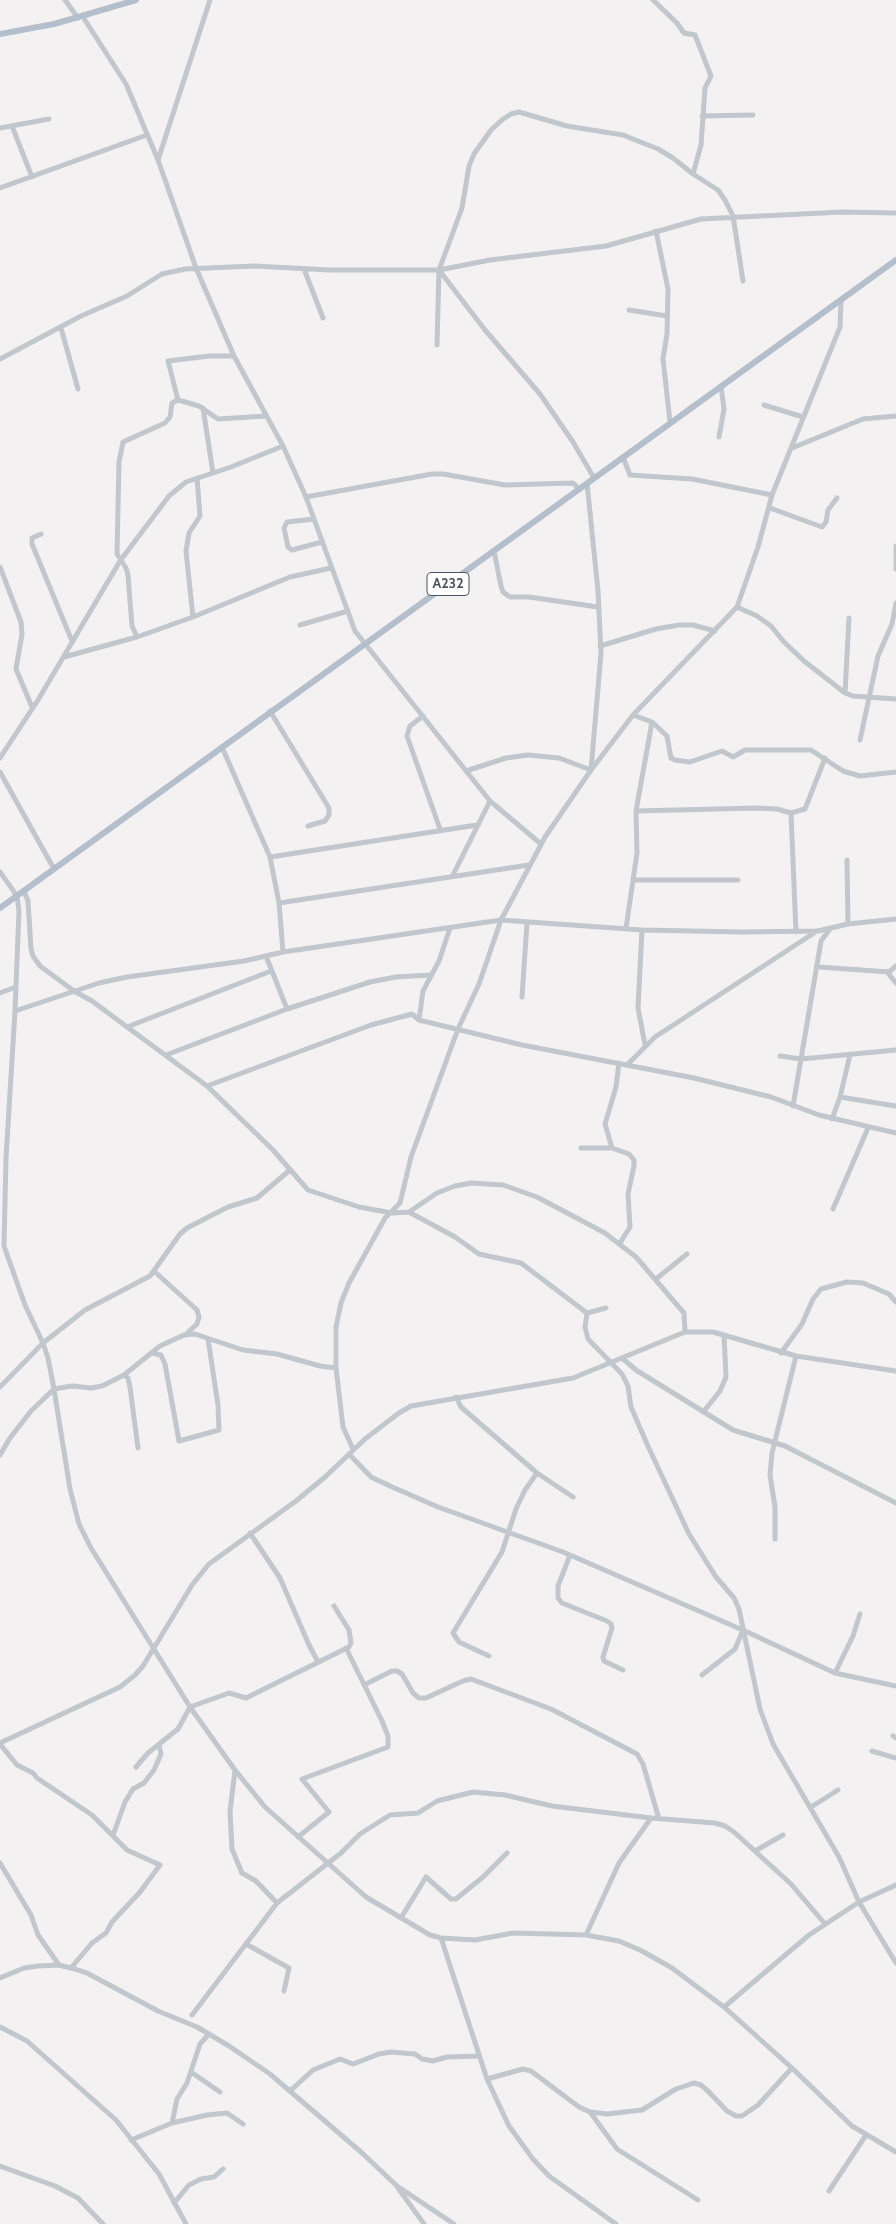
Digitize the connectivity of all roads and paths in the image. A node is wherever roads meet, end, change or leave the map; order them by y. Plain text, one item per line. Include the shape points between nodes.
1 (65, 0) edge
2 (136, 0) edge
3 (210, 0) edge
4 (653, 0) edge
5 (80, 17) junction
6 (0, 34) edge
7 (702, 116) junction
8 (753, 116) dead end
9 (49, 119) dead end
10 (12, 126) junction
11 (0, 128) edge
12 (147, 135) junction
13 (158, 160) junction
14 (693, 174) junction
15 (32, 177) junction
16 (0, 188) edge
17 (896, 213) edge
18 (733, 216) junction
19 (656, 231) junction
20 (896, 260) edge
21 (196, 268) junction
22 (304, 269) junction
23 (439, 270) junction
24 (743, 281) dead end
25 (841, 300) junction
26 (629, 310) dead end
27 (667, 316) junction
28 (323, 318) dead end
29 (61, 328) junction
30 (437, 345) dead end
31 (234, 356) junction
32 (0, 359) edge
33 (721, 386) junction
34 (78, 389) dead end
35 (178, 400) junction
36 (764, 405) dead end
37 (203, 408) junction
38 (266, 416) junction
39 (896, 416) edge
40 (803, 417) junction
41 (670, 422) junction
42 (719, 437) dead end
43 (283, 446) junction
44 (792, 448) junction
45 (623, 457) junction
46 (213, 473) junction
47 (197, 478) junction
48 (594, 478) junction
49 (587, 483) junction
50 (579, 489) junction
51 (772, 495) junction
52 (306, 497) junction
53 (837, 498) dead end
54 (770, 508) junction
55 (314, 519) junction
56 (40, 534) dead end
57 (322, 542) junction
58 (896, 546) edge
59 (494, 551) junction
60 (120, 562) junction
61 (0, 567) edge
62 (331, 568) junction
63 (896, 568) edge
64 (896, 603) edge
65 (598, 607) junction
66 (737, 607) junction
67 (348, 611) junction
68 (193, 617) junction
69 (849, 618) dead end
70 (300, 625) dead end
71 (715, 631) junction
72 (137, 637) junction
73 (72, 641) junction
74 (365, 644) junction
75 (600, 646) junction
76 (64, 657) junction
77 (845, 693) junction
78 (868, 698) junction
79 (896, 699) edge
80 (32, 707) junction
81 (270, 711) junction
82 (633, 715) junction
83 (423, 716) junction
84 (652, 722) junction
85 (860, 740) dead end
86 (222, 746) junction
87 (0, 758) edge
88 (825, 758) junction
89 (591, 770) junction
90 (466, 771) junction
91 (0, 772) edge
92 (896, 772) edge
93 (490, 801) junction
94 (636, 811) junction
95 (791, 813) junction
96 (477, 825) junction
97 (308, 826) dead end
98 (440, 830) junction
99 (541, 844) junction
100 (270, 857) junction
101 (847, 860) dead end
102 (529, 865) junction
103 (54, 869) junction
104 (0, 872) edge
105 (452, 877) junction
106 (633, 880) junction
107 (738, 880) dead end
108 (24, 891) junction
109 (17, 896) junction
110 (279, 903) junction
111 (0, 908) edge
112 (896, 919) edge
113 (501, 920) junction
114 (527, 923) junction
115 (848, 924) junction
116 (450, 928) junction
117 (626, 928) junction
118 (830, 929) junction
119 (642, 930) junction
120 (818, 931) junction
121 (796, 932) junction
122 (284, 952) junction
123 (266, 956) junction
124 (896, 966) edge
125 (819, 967) junction
126 (271, 971) junction
127 (887, 972) junction
128 (430, 975) junction
129 (896, 983) edge
130 (16, 987) junction
131 (74, 991) junction
132 (0, 993) edge
133 (522, 997) dead end
134 (287, 1009) junction
135 (15, 1011) junction
136 (419, 1020) junction
137 (127, 1027) junction
138 (458, 1029) junction
139 (645, 1046) junction
140 (896, 1050) edge
141 (166, 1055) junction
142 (850, 1055) junction
143 (780, 1056) dead end
144 (801, 1059) junction
145 (619, 1063) junction
146 (627, 1065) junction
147 (207, 1086) junction
148 (840, 1097) junction
149 (793, 1106) junction
150 (896, 1106) edge
151 (832, 1119) junction
152 (868, 1128) junction
153 (896, 1134) edge
154 (581, 1148) dead end
155 (612, 1148) junction
156 (290, 1170) junction
157 (833, 1208) dead end
158 (409, 1212) junction
159 (392, 1213) junction
160 (620, 1243) junction
161 (686, 1254) dead end
162 (155, 1272) junction
163 (656, 1280) junction
164 (896, 1302) edge
165 (606, 1308) dead end
166 (587, 1313) junction
167 (686, 1332) junction
168 (724, 1334) junction
169 (184, 1335) junction
170 (208, 1339) junction
171 (43, 1343) junction
172 (152, 1352) junction
173 (781, 1353) junction
174 (796, 1356) junction
175 (622, 1358) junction
176 (612, 1362) junction
177 (336, 1368) junction
178 (896, 1371) edge
179 (124, 1375) junction
180 (0, 1387) edge
181 (54, 1388) junction
182 (456, 1397) junction
183 (704, 1411) junction
184 (773, 1442) junction
185 (138, 1448) dead end
186 (351, 1451) junction
187 (0, 1456) edge
188 (537, 1473) junction
189 (573, 1497) dead end
190 (896, 1503) edge
191 (509, 1532) junction
192 (250, 1533) junction
193 (775, 1539) dead end
194 (570, 1555) junction
195 (334, 1606) dead end
196 (860, 1614) dead end
197 (744, 1631) junction
198 (346, 1648) junction
199 (153, 1649) junction
200 (489, 1656) dead end
201 (318, 1662) junction
202 (623, 1670) dead end
203 (835, 1673) junction
204 (702, 1675) dead end
205 (364, 1686) junction
206 (896, 1686) edge
207 (190, 1707) junction
208 (0, 1744) edge
209 (159, 1745) junction
210 (872, 1751) dead end
211 (896, 1758) edge
212 (136, 1767) dead end
213 (235, 1770) junction
214 (838, 1790) dead end
215 (811, 1807) junction
216 (651, 1818) junction
217 (659, 1819) junction
218 (783, 1835) dead end
219 (113, 1836) junction
220 (298, 1838) junction
221 (755, 1851) junction
222 (506, 1853) dead end
223 (0, 1863) edge
224 (327, 1864) junction
225 (896, 1885) edge
226 (859, 1902) junction
227 (277, 1903) junction
228 (401, 1918) junction
229 (825, 1924) junction
230 (586, 1935) junction
231 (441, 1938) junction
232 (246, 1944) junction
233 (896, 1963) edge
234 (59, 1965) junction
235 (71, 1968) junction
236 (0, 1978) edge
237 (284, 1991) dead end
238 (724, 2007) junction
239 (192, 2015) dead end
240 (0, 2027) edge
241 (209, 2034) junction
242 (479, 2056) junction
243 (792, 2068) junction
244 (191, 2072) junction
245 (487, 2079) junction
246 (290, 2091) junction
247 (220, 2092) dead end
248 (590, 2112) junction
249 (172, 2123) junction
250 (244, 2124) dead end
251 (866, 2135) junction
252 (131, 2140) junction
253 (896, 2152) edge
254 (0, 2166) edge
255 (223, 2169) dead end
256 (397, 2186) junction
257 (829, 2191) dead end
258 (698, 2200) dead end
259 (174, 2203) junction
260 (103, 2224) edge
261 (186, 2224) edge
262 (424, 2224) edge
263 (454, 2224) edge
264 (616, 2224) edge

1 - 5 street
2 - 5 main road
3 - 13 street
4 - 7 street via 684,34 694,35 702,51 712,76 705,88
5 - 6 main road
5 - 12 street via 126,84
7 - 8 street
7 - 14 street via 701,145
9 - 10 street
10 - 11 street
10 - 15 street
12 - 13 street
12 - 15 street
13 - 21 street
14 - 18 street via 718,190
14 - 23 street via 658,149 623,135 566,126 519,112 511,114 491,130 474,154 465,180 462,208
15 - 16 street
17 - 18 street
18 - 19 street via 701,219
18 - 24 street
19 - 23 street via 606,246 490,260
19 - 27 street via 668,289
20 - 25 main road, A232
21 - 22 street via 254,266
21 - 29 street via 162,274 127,296
21 - 31 street
22 - 23 street
22 - 28 street
23 - 30 street
23 - 48 street via 540,394
25 - 33 main road, A232
25 - 40 street via 840,327
26 - 27 street
27 - 41 street via 663,359
29 - 32 street
29 - 34 street
31 - 35 street via 168,361
31 - 38 street
33 - 41 main road, A232
33 - 42 street via 724,409
35 - 37 street
35 - 60 street via 172,403 170,417 165,424 123,442 119,462 117,554
36 - 40 street
37 - 38 street via 218,419
37 - 46 street
38 - 43 street
39 - 44 street via 863,419
40 - 44 street
41 - 45 main road, A232
43 - 46 street
43 - 52 street
44 - 51 street
45 - 48 main road, A232
45 - 51 street via 630,475 692,479
46 - 47 street
47 - 60 street via 186,482 169,496
47 - 68 street via 200,516 190,533 186,551
48 - 49 main road, A232
49 - 50 main road, A232
49 - 65 street
50 - 52 street via 573,483 505,485 432,474
50 - 59 main road, A232
51 - 54 street
52 - 55 street
53 - 54 street via 822,527
54 - 66 street
55 - 57 street
55 - 57 street via 287,522 284,528 288,547 292,550
56 - 73 street via 32,538 32,544
57 - 62 street
58 - 63 street
59 - 65 street via 503,592 510,596
59 - 74 main road, A232
60 - 72 street via 128,575 132,626
60 - 73 street
61 - 80 street via 21,622 16,669
62 - 67 street
62 - 68 street via 290,578
64 - 78 street
65 - 75 street
66 - 71 street
66 - 77 street via 771,626 804,662
67 - 70 street
67 - 74 street via 355,631
68 - 72 street
69 - 77 street
71 - 75 street via 693,625 679,626 656,629
71 - 82 street
72 - 76 street
73 - 76 street
74 - 81 main road, A232
74 - 83 street
75 - 89 street
76 - 80 street
77 - 78 street
78 - 79 street
78 - 85 street
80 - 87 street
81 - 86 main road, A232
81 - 97 street via 329,808 325,821
82 - 84 street
82 - 89 street
83 - 90 street
83 - 98 street via 410,726 407,736
84 - 88 street via 667,736 671,758 675,760 690,762 722,751 733,757 745,750 811,750
84 - 94 street
86 - 100 street
86 - 103 main road, A232
88 - 92 street via 843,771 860,776
88 - 95 street via 805,808
89 - 90 street via 559,758 528,755 506,758
89 - 99 street
90 - 93 street
91 - 103 street
93 - 96 street
93 - 99 street
94 - 95 street via 757,808
94 - 106 street via 637,853
95 - 121 street
96 - 98 street
96 - 105 street
98 - 100 street
99 - 102 street
100 - 110 street
101 - 115 street
102 - 105 street
102 - 113 street
103 - 108 main road, A232
104 - 109 street
105 - 110 street
106 - 107 street
106 - 117 street
108 - 109 main road, A232
108 - 131 street via 28,901 33,956 40,966
109 - 111 main road, A232
109 - 130 street
110 - 122 street
112 - 115 street
113 - 114 street
113 - 116 street
113 - 138 street via 479,984
114 - 117 street
114 - 133 street
115 - 118 street
116 - 122 street
116 - 128 street via 439,961
117 - 119 street
118 - 120 street
118 - 125 street via 822,941
119 - 121 street
119 - 139 street via 638,1008
120 - 121 street
120 - 139 street
122 - 123 street
123 - 126 street
123 - 131 street via 128,977
124 - 127 street
125 - 127 street
125 - 144 street
126 - 134 street
126 - 137 street
127 - 129 street
128 - 134 street via 370,982
128 - 136 street via 423,991
130 - 132 street
130 - 135 street
131 - 135 street
131 - 137 street
134 - 141 street
135 - 171 street via 4,1246 25,1305
136 - 138 street
136 - 147 street via 412,1014 396,1017
137 - 141 street
138 - 145 street
138 - 159 street via 411,1157 400,1203
139 - 146 street
140 - 142 street
141 - 147 street
142 - 144 street
142 - 148 street
143 - 144 street
144 - 149 street
145 - 146 street
145 - 155 street via 605,1124
146 - 149 street via 771,1097
147 - 156 street
148 - 150 street
148 - 151 street
149 - 151 street
151 - 152 street
152 - 153 street
152 - 157 street
154 - 155 street
155 - 160 street via 629,1154 634,1160 628,1201 630,1227
156 - 159 street via 308,1190 359,1207
156 - 162 street via 257,1198 228,1207 187,1228
158 - 159 street
158 - 160 street via 432,1195 451,1187 490,1183 537,1197
158 - 166 street via 479,1254 521,1263
159 - 177 street via 385,1218 341,1304 336,1327
160 - 163 street
161 - 163 street
162 - 169 street via 197,1310 200,1317 197,1324
162 - 171 street via 85,1310
163 - 167 street via 684,1313
164 - 173 street via 889,1294 863,1283 847,1282 820,1289 802,1324
165 - 166 street
166 - 176 street via 588,1339
167 - 168 street
167 - 175 street
168 - 173 street
168 - 183 street via 726,1377 720,1391
169 - 170 street via 195,1334
169 - 172 street via 171,1339
170 - 172 street via 219,1430 179,1441 165,1364 161,1355
170 - 177 street via 242,1350 277,1354
171 - 180 street
171 - 181 street
172 - 179 street
173 - 174 street
174 - 178 street
174 - 184 street
175 - 176 street
175 - 183 street
176 - 182 street via 559,1381
176 - 197 street via 628,1386 631,1407 689,1534 716,1577 734,1598
177 - 186 street via 343,1427
179 - 181 street via 102,1386
179 - 185 street via 130,1387
181 - 187 street via 31,1411
181 - 199 street via 70,1489 79,1524 90,1548
182 - 186 street via 411,1406
182 - 188 street
183 - 184 street via 732,1430
184 - 190 street
184 - 193 street via 770,1475
186 - 191 street via 371,1477 438,1507
186 - 192 street via 296,1502
188 - 189 street
188 - 191 street via 516,1508
191 - 194 street
191 - 200 street via 502,1552 453,1633 459,1642
192 - 199 street via 209,1564 192,1585
192 - 201 street via 280,1578
194 - 197 street
194 - 202 street via 558,1586 558,1598 562,1603 610,1624 612,1628 604,1661
195 - 198 street via 348,1630 351,1643
196 - 203 street
197 - 203 street
197 - 204 street via 735,1649
197 - 215 street via 760,1709 773,1744
198 - 201 street
198 - 205 street
199 - 207 street
199 - 208 street via 144,1666 120,1687
201 - 207 street via 246,1698 229,1693
203 - 206 street
205 - 217 street via 397,1671 413,1693 419,1698 426,1698 471,1679 551,1709 637,1754
205 - 220 street via 388,1736 388,1747 302,1779 329,1812
207 - 209 street via 178,1729
207 - 213 street
208 - 219 street via 17,1765 85,1810
209 - 212 street
209 - 219 street via 161,1754 154,1770 144,1782 132,1789
210 - 211 street
213 - 220 street via 265,1807
213 - 227 street via 230,1812 232,1849 242,1873 256,1881
214 - 215 street
215 - 226 street
216 - 217 street
216 - 224 street via 473,1792 437,1801 418,1813 390,1815 360,1834
216 - 230 street via 619,1863
217 - 221 street via 725,1826
218 - 221 street
219 - 235 street via 127,1850 160,1865 106,1932
220 - 224 street
221 - 229 street via 791,1884
222 - 228 street via 456,1899 451,1899 426,1877
223 - 234 street via 31,1916 38,1935
224 - 227 street
224 - 228 street via 366,1897
225 - 226 street
226 - 229 street
226 - 233 street
227 - 232 street
228 - 231 street
229 - 238 street via 793,1947
230 - 231 street via 513,1933 475,1940
230 - 238 street via 619,1941 642,1951 672,1968
231 - 242 street
232 - 237 street via 289,1968
232 - 239 street
234 - 235 street
234 - 236 street via 24,1968
235 - 241 street
238 - 243 street
240 - 252 street via 27,2041 108,2112
241 - 244 street via 200,2044
241 - 246 street
242 - 245 street
242 - 246 street via 433,2060 391,2052 353,2064 340,2059 313,2070
243 - 248 street via 758,2105 742,2116 727,2111 709,2092 694,2083 676,2089 642,2110 608,2114
243 - 251 street via 833,2109
244 - 247 street
244 - 249 street via 177,2099
245 - 248 street via 523,2069 531,2071
245 - 264 street via 508,2126 532,2159 549,2176
246 - 256 street
248 - 258 street via 617,2149
249 - 250 street via 227,2113
249 - 252 street
251 - 253 street
251 - 257 street
252 - 259 street via 159,2174
254 - 260 street via 78,2198
255 - 259 street via 214,2177 189,2185
256 - 262 street
256 - 263 street
259 - 261 street

